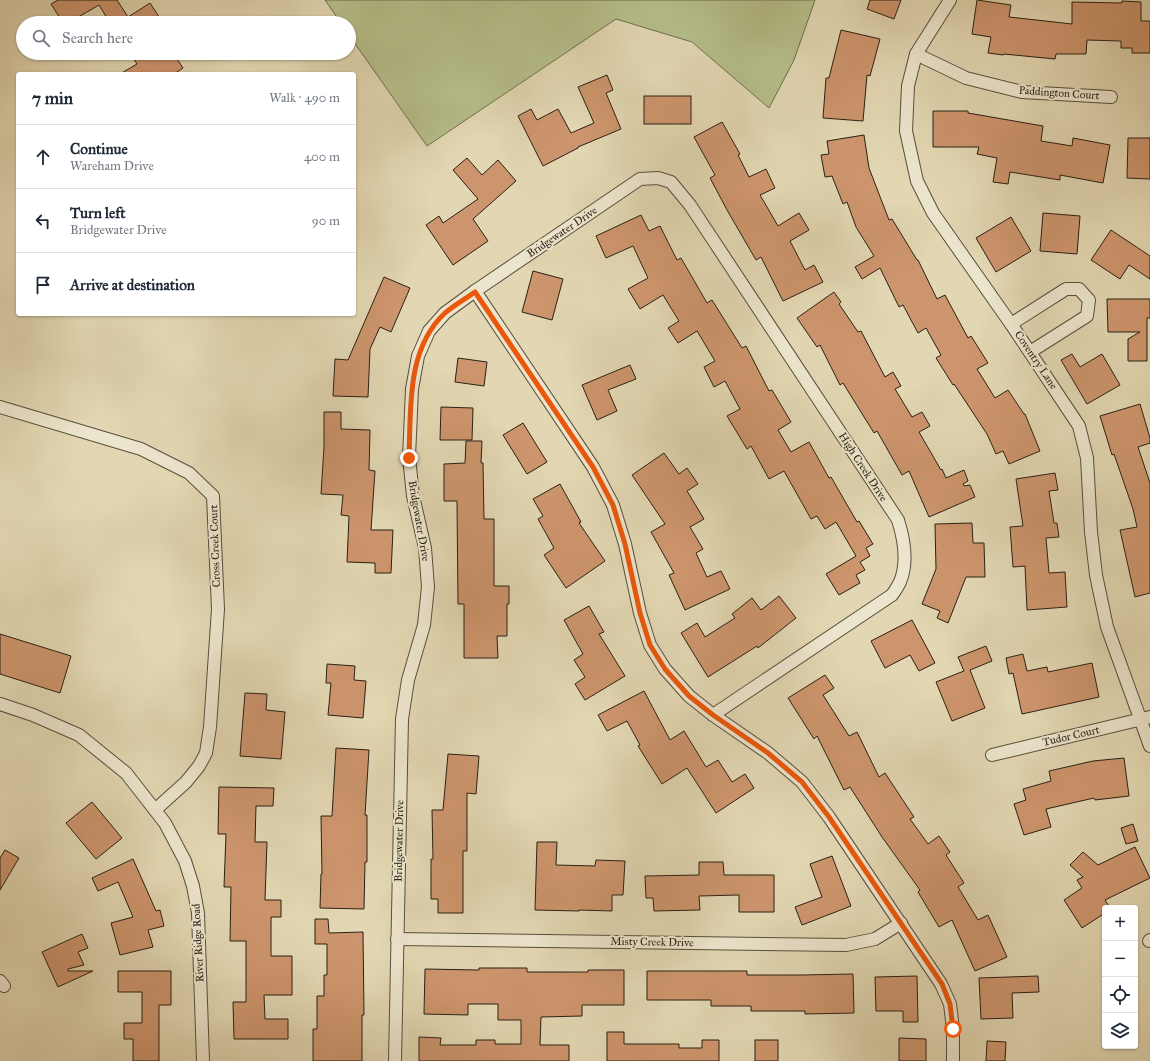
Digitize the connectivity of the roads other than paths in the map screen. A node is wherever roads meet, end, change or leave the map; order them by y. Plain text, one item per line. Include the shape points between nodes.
1 (950, 0) edge
2 (916, 54) junction
3 (1111, 97) dead end
4 (658, 178) joint
5 (475, 292) junction
6 (1011, 324) junction
7 (1030, 352) junction
8 (0, 407) edge
9 (0, 704) edge
10 (713, 715) junction
11 (1145, 718) edge
12 (1150, 746) edge
13 (992, 755) dead end
14 (155, 810) junction
15 (901, 923) junction
16 (397, 939) junction
17 (203, 1061) edge
18 (395, 1061) edge
19 (953, 1061) edge

1 - 2 street, Coventry Lane
2 - 3 street, Paddington Court via 966,78 1022,92
2 - 6 street, Coventry Lane via 908,86 906,131 917,181 932,213
4 - 5 street, Bridgewater Drive via 640,179
4 - 10 street, High Creek Drive via 671,182 690,205 898,520 903,537 904,569 900,583 892,595
5 - 10 street via 593,467 613,505 650,645 665,669 689,696
5 - 16 street, Bridgewater Drive via 445,313 429,331 418,356 412,388 409,458 413,496 425,548 428,587 424,624 408,680 402,719
6 - 7 street, Coventry Lane
6 - 7 street via 1066,289 1079,289 1089,300 1087,316
7 - 11 street, Coventry Lane via 1079,426 1086,458 1096,574 1106,627
8 - 14 street, Cross Creek Court via 141,449 189,473 213,496 218,608 206,753 186,782
9 - 14 street, River Ridge Road via 79,735 126,773
10 - 15 street via 768,753 802,782
11 - 12 street, Coventry Lane
11 - 13 street, Tudor Court
14 - 17 street, River Ridge Road via 166,823 185,861 193,886 198,913
15 - 16 street, Misty Creek Drive via 875,939 846,945
15 - 19 street via 942,984 950,1004
16 - 18 street, Bridgewater Drive

